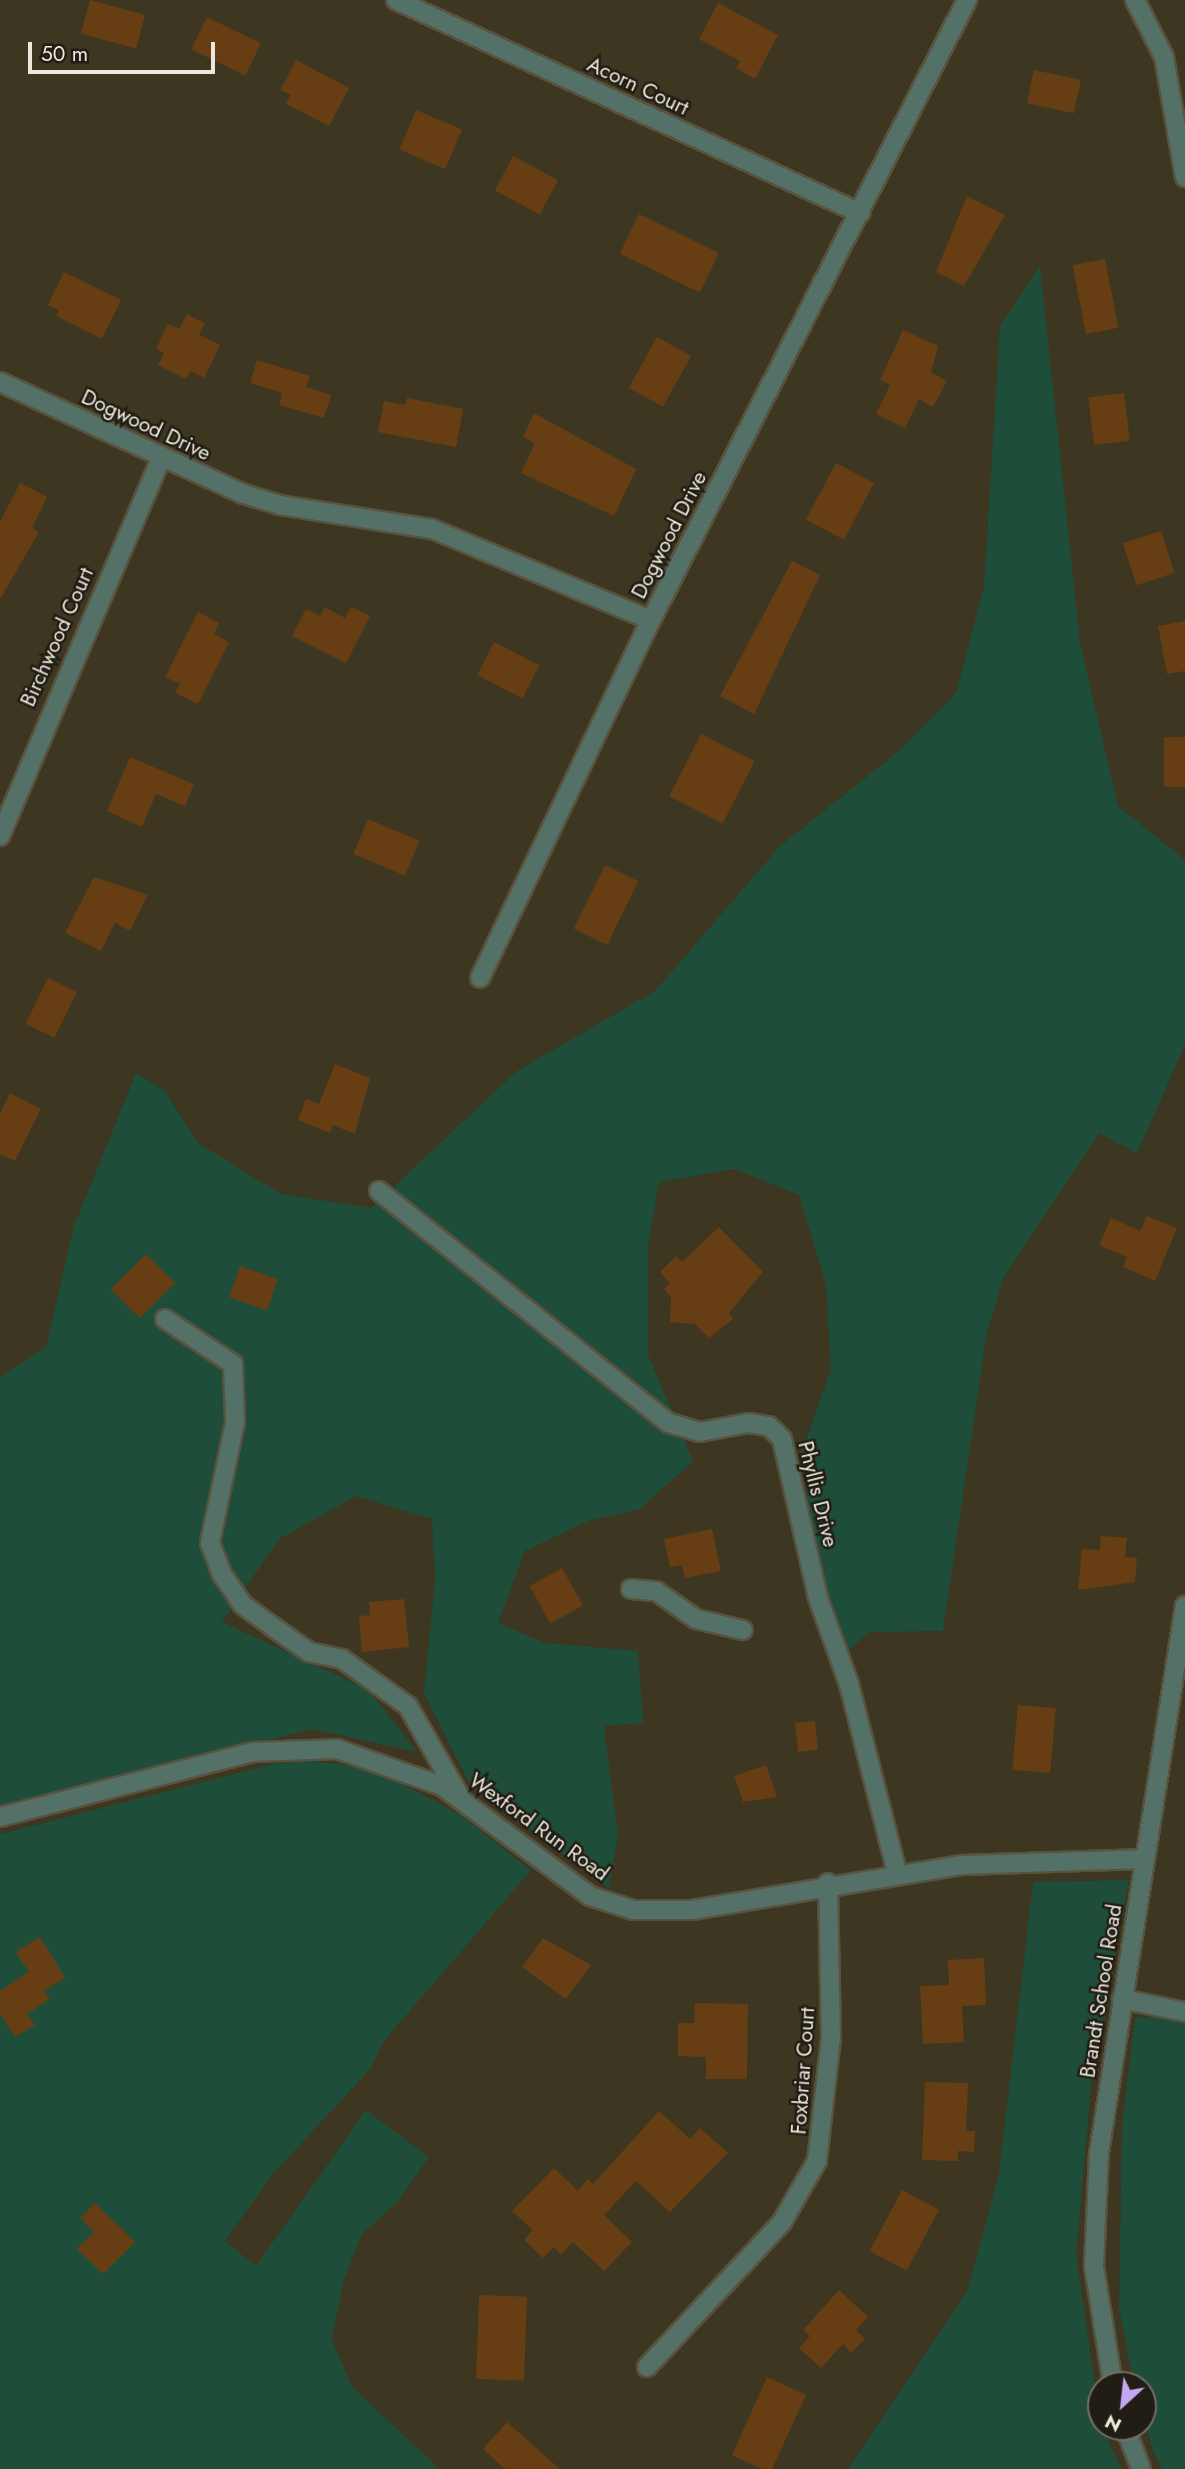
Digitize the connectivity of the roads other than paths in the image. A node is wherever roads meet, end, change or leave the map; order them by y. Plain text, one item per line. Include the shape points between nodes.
1 (396, 0) edge
2 (967, 0) edge
3 (1135, 0) edge
4 (1185, 177) edge
5 (860, 213) junction
6 (0, 382) edge
7 (160, 458) junction
8 (651, 620) junction
9 (0, 836) edge
10 (480, 978) dead end
11 (379, 1191) dead end
12 (165, 1319) dead end
13 (631, 1589) dead end
14 (1185, 1606) edge
15 (743, 1630) dead end
16 (460, 1797) junction
17 (0, 1817) edge
18 (1145, 1859) junction
19 (897, 1872) junction
20 (828, 1883) junction
21 (1122, 1999) junction
22 (1185, 2012) edge
23 (648, 2367) dead end
24 (1110, 2371) edge
25 (1130, 2441) edge
26 (1141, 2469) edge

1 - 5 street, Acorn Court
2 - 5 street, Dogwood Drive
3 - 4 street via 1164,57
5 - 8 street, Dogwood Drive
6 - 7 street, Dogwood Drive
7 - 8 street, Dogwood Drive via 280,505 457,537
7 - 9 street, Birchwood Court
8 - 10 street
11 - 19 street, Phyllis Drive via 669,1423 700,1432 749,1423 769,1426 782,1439 818,1598 849,1684
12 - 16 street via 233,1364 235,1422 210,1543 222,1574 243,1605 273,1627 309,1652 342,1659 408,1706
13 - 15 street via 656,1591 696,1619
14 - 18 street, Brandt School Road
16 - 17 street, Wexford Run Road via 374,1757 292,1748 253,1752
16 - 20 street, Wexford Run Road via 558,1873 612,1906 692,1910
18 - 19 street, Wexford Run Road via 1056,1858
18 - 21 street, Brandt School Road
19 - 20 street, Wexford Run Road
20 - 23 street, Foxbriar Court via 831,2038 817,2161 782,2222
21 - 22 street
21 - 24 street, Brandt School Road via 1095,2219 1098,2301
25 - 26 street

